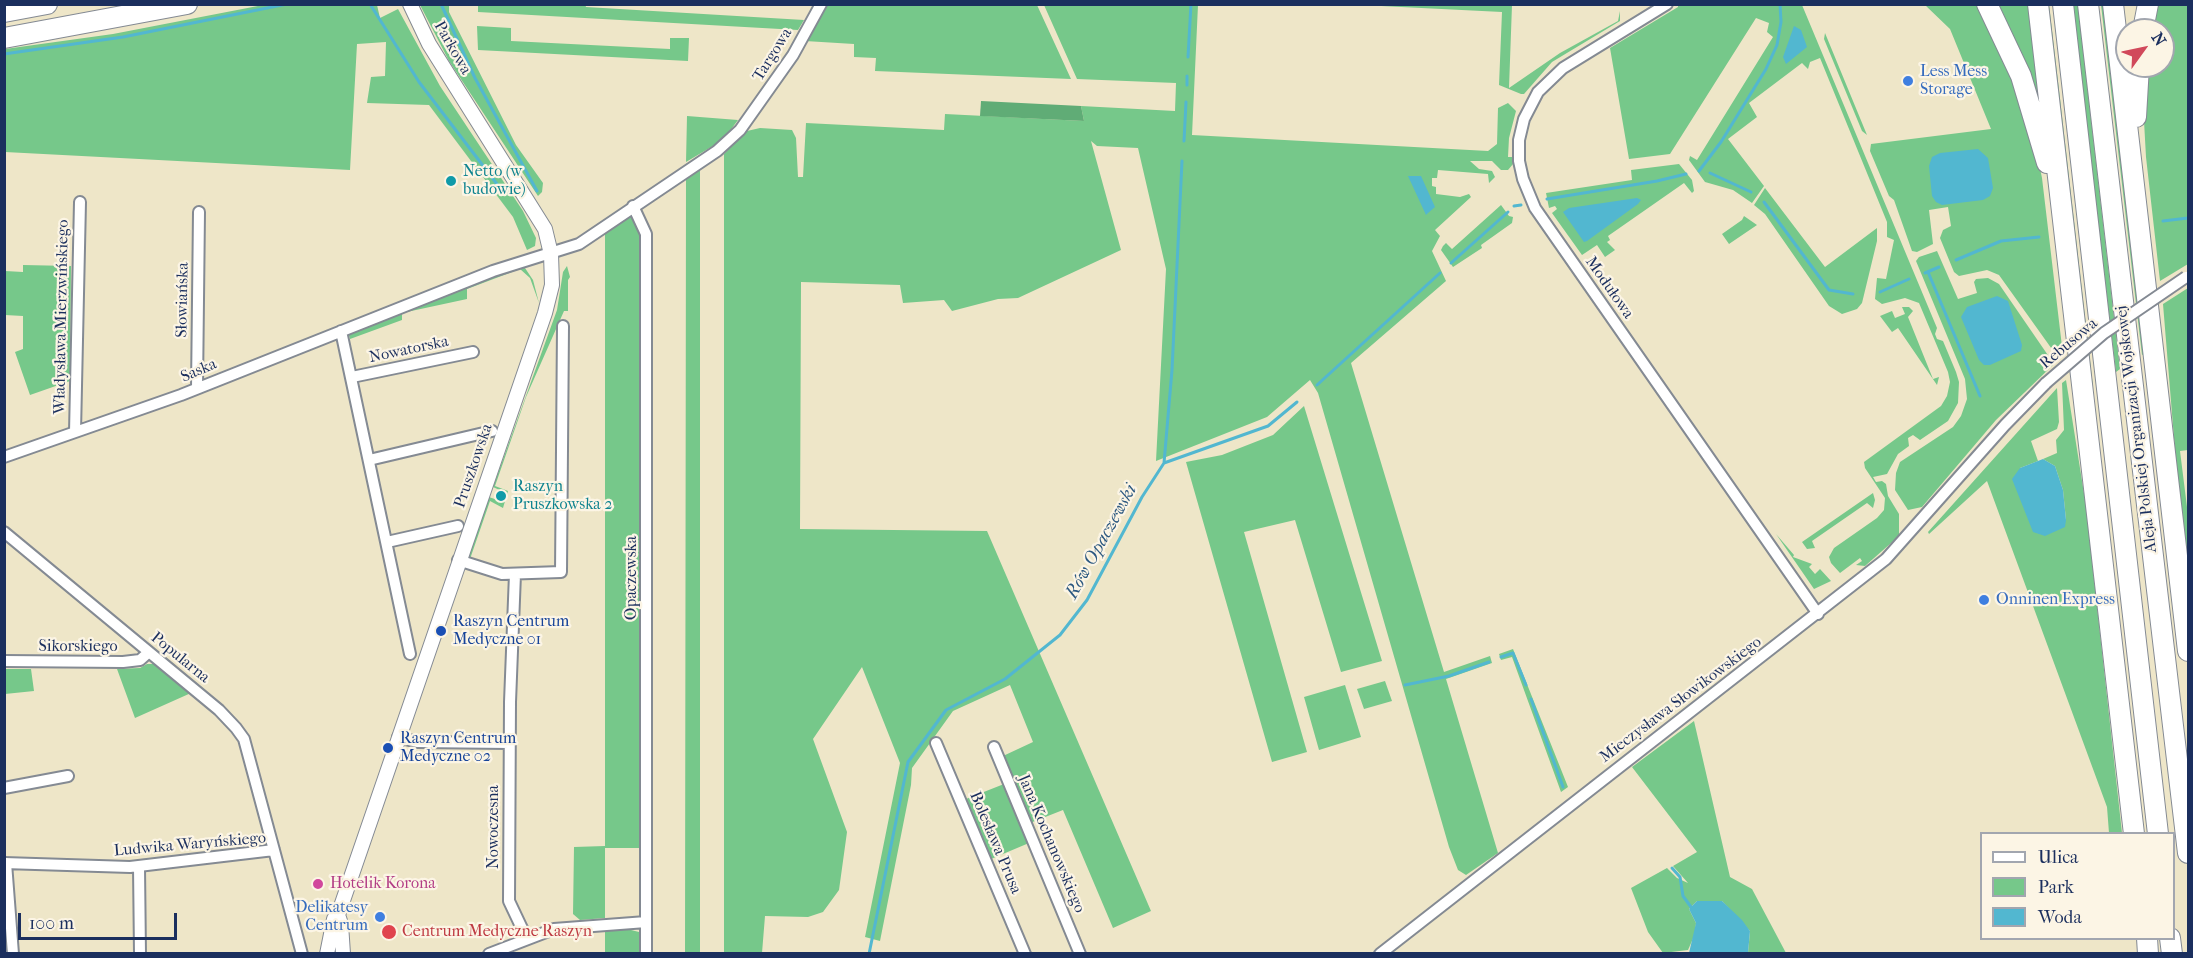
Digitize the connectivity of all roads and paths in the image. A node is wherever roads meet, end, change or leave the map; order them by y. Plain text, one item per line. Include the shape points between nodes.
1 (47, 4) edge
2 (187, 4) edge
3 (821, 4) edge
4 (1667, 4) edge
5 (1987, 4) edge
6 (2038, 4) edge
7 (2063, 4) edge
8 (2088, 4) edge
9 (2113, 4) edge
10 (413, 10) edge
11 (4, 12) edge
12 (4, 38) edge
13 (2138, 78) edge
14 (2134, 177) junction
15 (80, 202) dead end
16 (633, 206) junction
17 (198, 212) dead end
18 (2062, 214) junction
19 (551, 254) junction
20 (2187, 276) edge
21 (563, 326) dead end
22 (341, 331) junction
23 (473, 352) dead end
24 (352, 377) junction
25 (197, 388) junction
26 (492, 431) dead end
27 (75, 432) junction
28 (1982, 451) joint
29 (4, 458) edge
30 (369, 460) junction
31 (458, 526) dead end
32 (4, 531) edge
33 (387, 542) junction
34 (458, 560) junction
35 (514, 574) junction
36 (1818, 614) junction
37 (2188, 651) edge
38 (149, 652) junction
39 (410, 654) dead end
40 (4, 661) edge
41 (398, 737) junction
42 (510, 743) junction
43 (936, 743) dead end
44 (994, 747) dead end
45 (68, 776) dead end
46 (4, 788) edge
47 (2134, 832) edge
48 (2158, 832) edge
49 (274, 850) junction
50 (2188, 853) edge
51 (5, 863) edge
52 (139, 867) junction
53 (338, 915) junction
54 (646, 922) junction
55 (526, 939) junction
56 (13, 954) edge
57 (140, 954) edge
58 (302, 954) edge
59 (327, 954) edge
60 (343, 954) edge
61 (489, 954) edge
62 (646, 954) edge
63 (1025, 954) edge
64 (1080, 954) edge
65 (1380, 954) edge

1 - 11 highway
2 - 12 highway
3 - 16 street, Targowa via 793,55 748,119 717,151
4 - 36 street, Modułowa via 1563,68 1538,92 1524,119 1519,140 1523,179 1535,208
5 - 18 highway via 2021,76
6 - 18 highway
7 - 48 highway, Aleja Polskiej Organizacji Wojskowej
8 - 50 highway, Aleja Polskiej Organizacji Wojskowej
9 - 14 highway
10 - 19 street, Parkowa via 468,106 534,208 545,229
13 - 14 highway
14 - 37 highway
15 - 27 street, Władysława Mierzwińskiego
16 - 19 street via 579,244
16 - 54 street, Opaczewska via 646,234
17 - 25 street, Słowiańska
18 - 47 highway
19 - 22 street, Saska via 493,271
19 - 34 street, Pruszkowska via 549,302
20 - 28 street, Rebusowa, bridge via 2104,333 2046,383
21 - 35 street via 563,569 556,574
22 - 24 street, Nowatorska
22 - 25 street, Saska
23 - 24 street, Nowatorska
24 - 30 street, Nowatorska
25 - 27 street, Saska
26 - 30 street
27 - 29 street, Saska
28 - 36 street, Mieczysława Słowikowskiego via 1900,546
30 - 33 street, Nowatorska
31 - 33 street
32 - 38 street, Popularna
33 - 39 street, Nowatorska
34 - 35 street
34 - 41 street, Pruszkowska
35 - 42 street, Nowoczesna
36 - 65 street, Mieczysława Słowikowskiego
38 - 40 street, Sikorskiego via 140,660 123,662
38 - 49 street, Popularna via 219,710 244,739
41 - 42 street via 417,742
41 - 53 street, Pruszkowska
42 - 55 street, Nowoczesna via 509,901
43 - 63 street, Bolesława Prusa
44 - 64 street, Jana Kochanowskiego
45 - 46 street
49 - 52 street, Ludwika Waryńskiego
49 - 58 street, Ludwika Waryńskiego
51 - 52 street, Ludwika Waryńskiego
51 - 56 street
52 - 57 street
53 - 59 street, Pruszkowska
53 - 60 street, Pruszkowska
54 - 55 street via 554,929
54 - 62 street, Opaczewska
55 - 61 street

